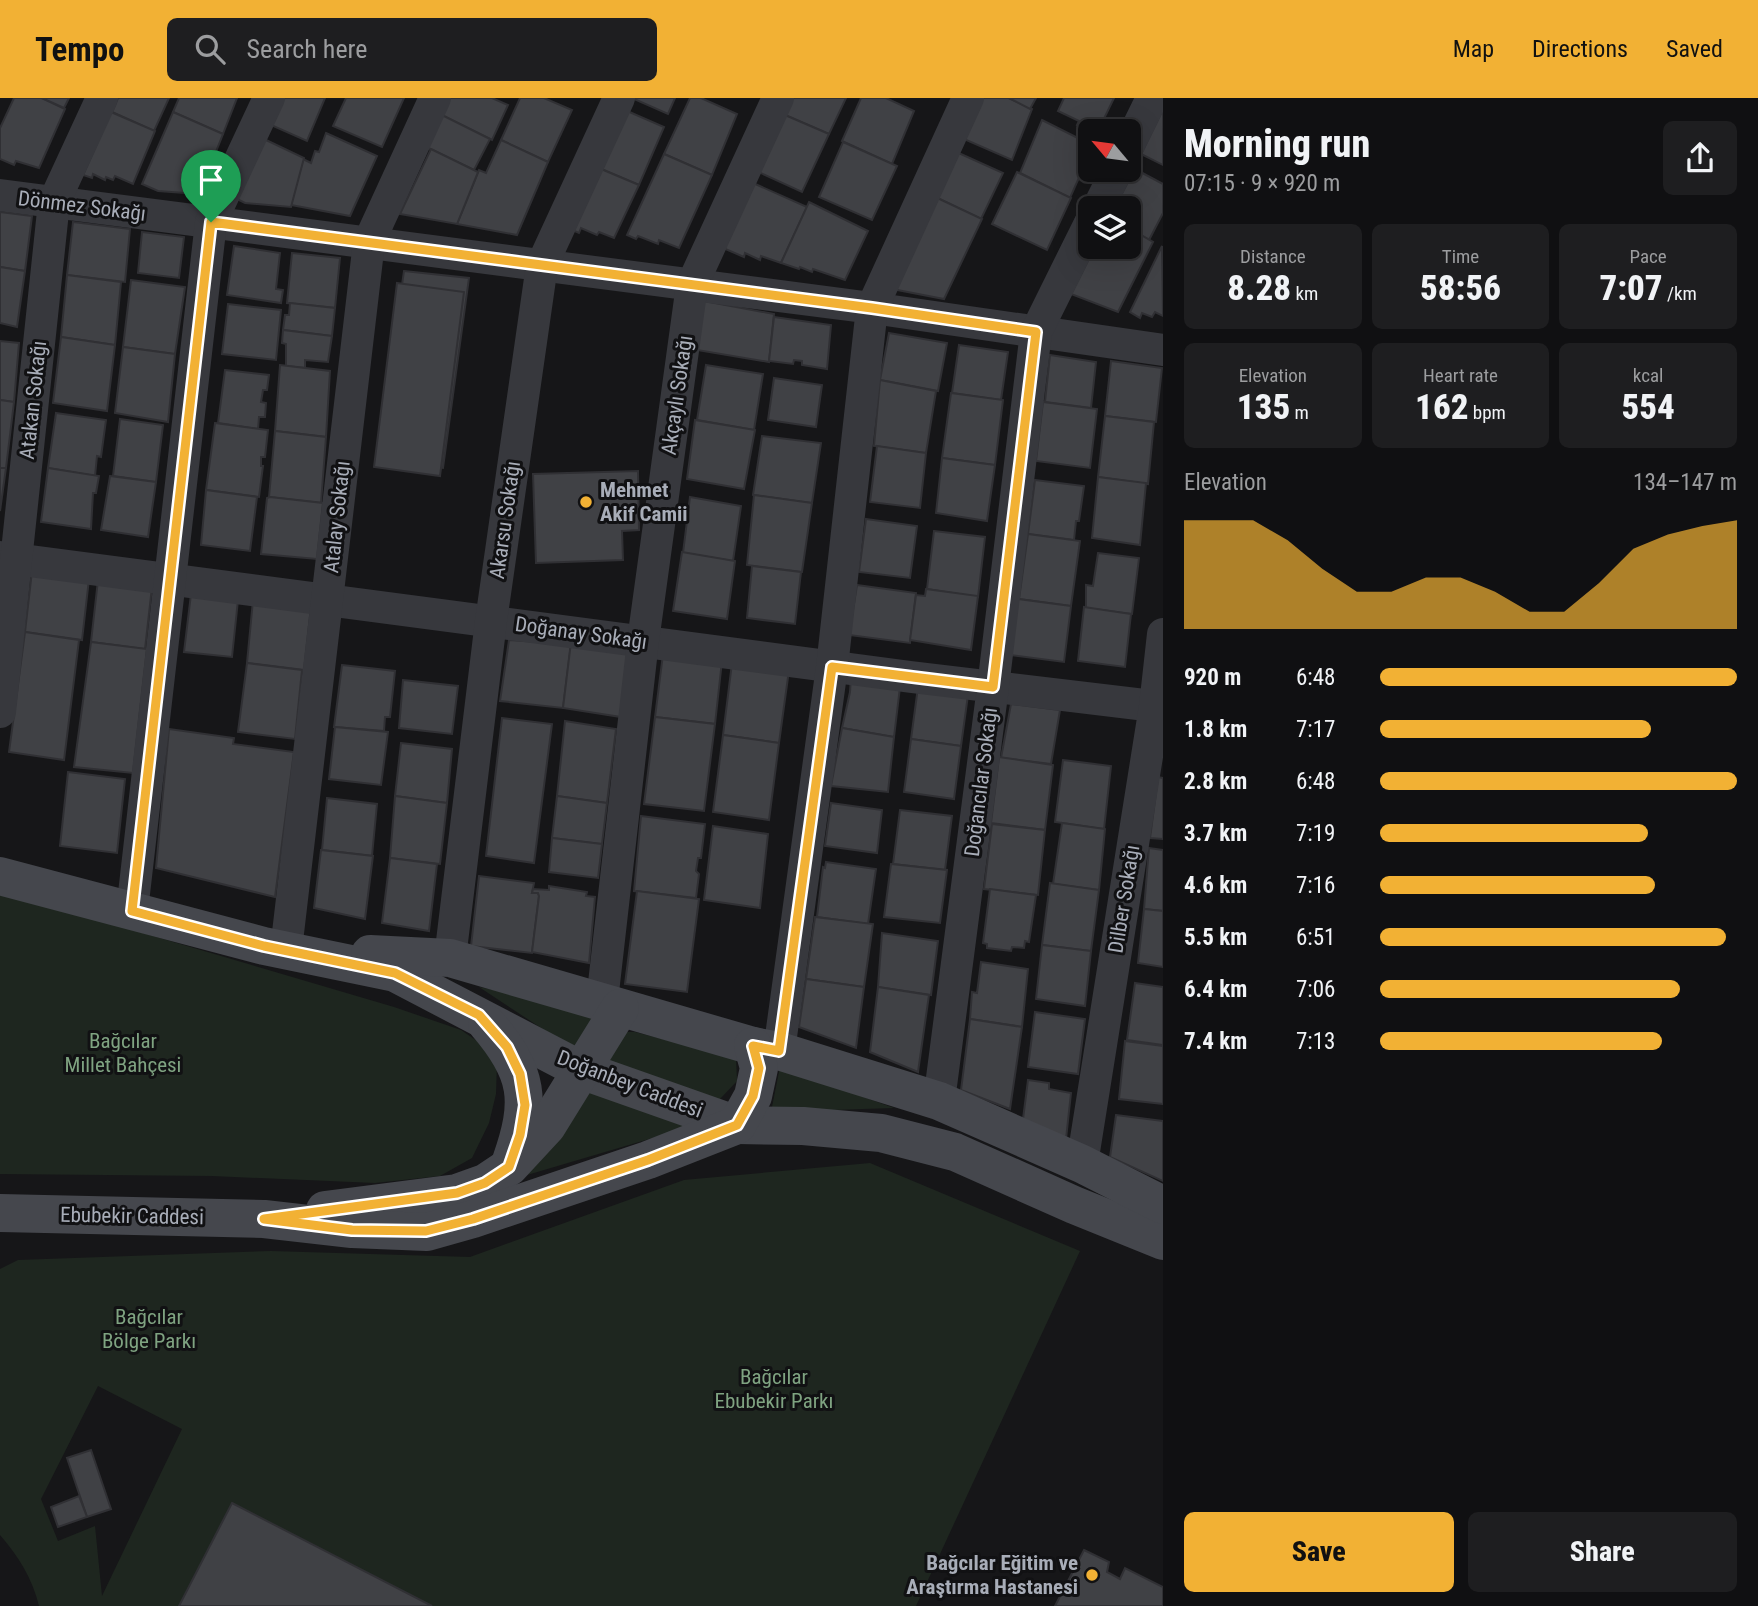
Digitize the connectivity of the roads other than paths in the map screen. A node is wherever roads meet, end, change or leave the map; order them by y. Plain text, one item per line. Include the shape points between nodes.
1 (102, 98) edge
2 (269, 98) edge
3 (435, 98) edge
4 (619, 98) edge
5 (778, 98) edge
6 (968, 98) edge
7 (1152, 98) edge
8 (1141, 120) edge
9 (0, 195) edge
10 (54, 202) junction
11 (211, 222) junction
12 (369, 242) junction
13 (1078, 247) edge
14 (542, 265) junction
15 (692, 285) junction
16 (872, 308) junction
17 (1036, 332) junction
18 (1163, 350) edge
19 (8, 558) edge
20 (171, 578) junction
21 (328, 599) junction
22 (491, 621) junction
23 (1163, 634) edge
24 (643, 641) junction
25 (832, 667) junction
26 (993, 687) junction
27 (1159, 706) edge
28 (0, 712) edge
29 (0, 876) edge
30 (132, 911) junction
31 (275, 948) junction
32 (450, 958) junction
33 (611, 1005) junction
34 (479, 1015) junction
35 (766, 1049) junction
36 (581, 1070) junction
37 (939, 1101) junction
38 (737, 1125) junction
39 (1082, 1164) junction
40 (509, 1167) junction
41 (1163, 1205) edge
42 (0, 1213) edge
43 (264, 1219) junction
44 (1163, 1241) edge

1 - 10 street, Atakan Sokağı
2 - 11 street
3 - 12 street, Atalay Sokağı
4 - 14 street, Akarsu Sokağı
5 - 15 street, Akçaylı Sokağı
6 - 16 street
7 - 8 street
9 - 10 street, Dönmez Sokağı
10 - 11 street, Dönmez Sokağı
10 - 19 street, Atakan Sokağı
11 - 12 street, Dönmez Sokağı
11 - 20 street
12 - 14 street, Dönmez Sokağı
12 - 21 street, Atalay Sokağı
13 - 17 street, Doğancılar Sokağı
14 - 15 street, Dönmez Sokağı
14 - 22 street, Akarsu Sokağı
15 - 16 street, Dönmez Sokağı
15 - 24 street, Akçaylı Sokağı
16 - 17 street, Dönmez Sokağı
16 - 25 street
17 - 18 street, Dönmez Sokağı
17 - 26 street, Doğancılar Sokağı
19 - 20 street, Doğanay Sokağı
19 - 28 street, Atakan Sokağı
20 - 21 street, Doğanay Sokağı
20 - 30 street
21 - 22 street, Doğanay Sokağı
21 - 31 street, Atalay Sokağı
22 - 24 street, Doğanay Sokağı
22 - 32 street, Akarsu Sokağı
23 - 27 street, Dilber Sokağı
24 - 25 street, Doğanay Sokağı
24 - 33 street, Akçaylı Sokağı
25 - 26 street, Doğanay Sokağı
25 - 35 street
26 - 27 street, Doğanay Sokağı
26 - 37 street, Doğancılar Sokağı
27 - 39 street, Dilber Sokağı
29 - 30 main road, Doğanbey Caddesi
30 - 31 main road, Doğanbey Caddesi
31 - 32 main road, Doğanbey Caddesi
31 - 34 main road, Doğanbey Caddesi via 395,973
32 - 33 main road, Doğanbey Caddesi
33 - 35 main road, Doğanbey Caddesi
33 - 36 main road
34 - 36 main road, Doğanbey Caddesi
34 - 40 main road via 507,1047 520,1074 525,1105
35 - 37 main road, Doğanbey Caddesi
35 - 38 main road via 753,1096
36 - 38 main road, Doğanbey Caddesi
36 - 40 main road via 547,1126
37 - 39 main road, Doğanbey Caddesi
38 - 43 main road via 648,1160 426,1231 352,1230
38 - 44 main road, Doğanbey Caddesi via 881,1133 955,1152
39 - 41 main road, Doğanbey Caddesi
40 - 43 main road via 485,1183 457,1193
42 - 43 main road, Ebubekir Caddesi

